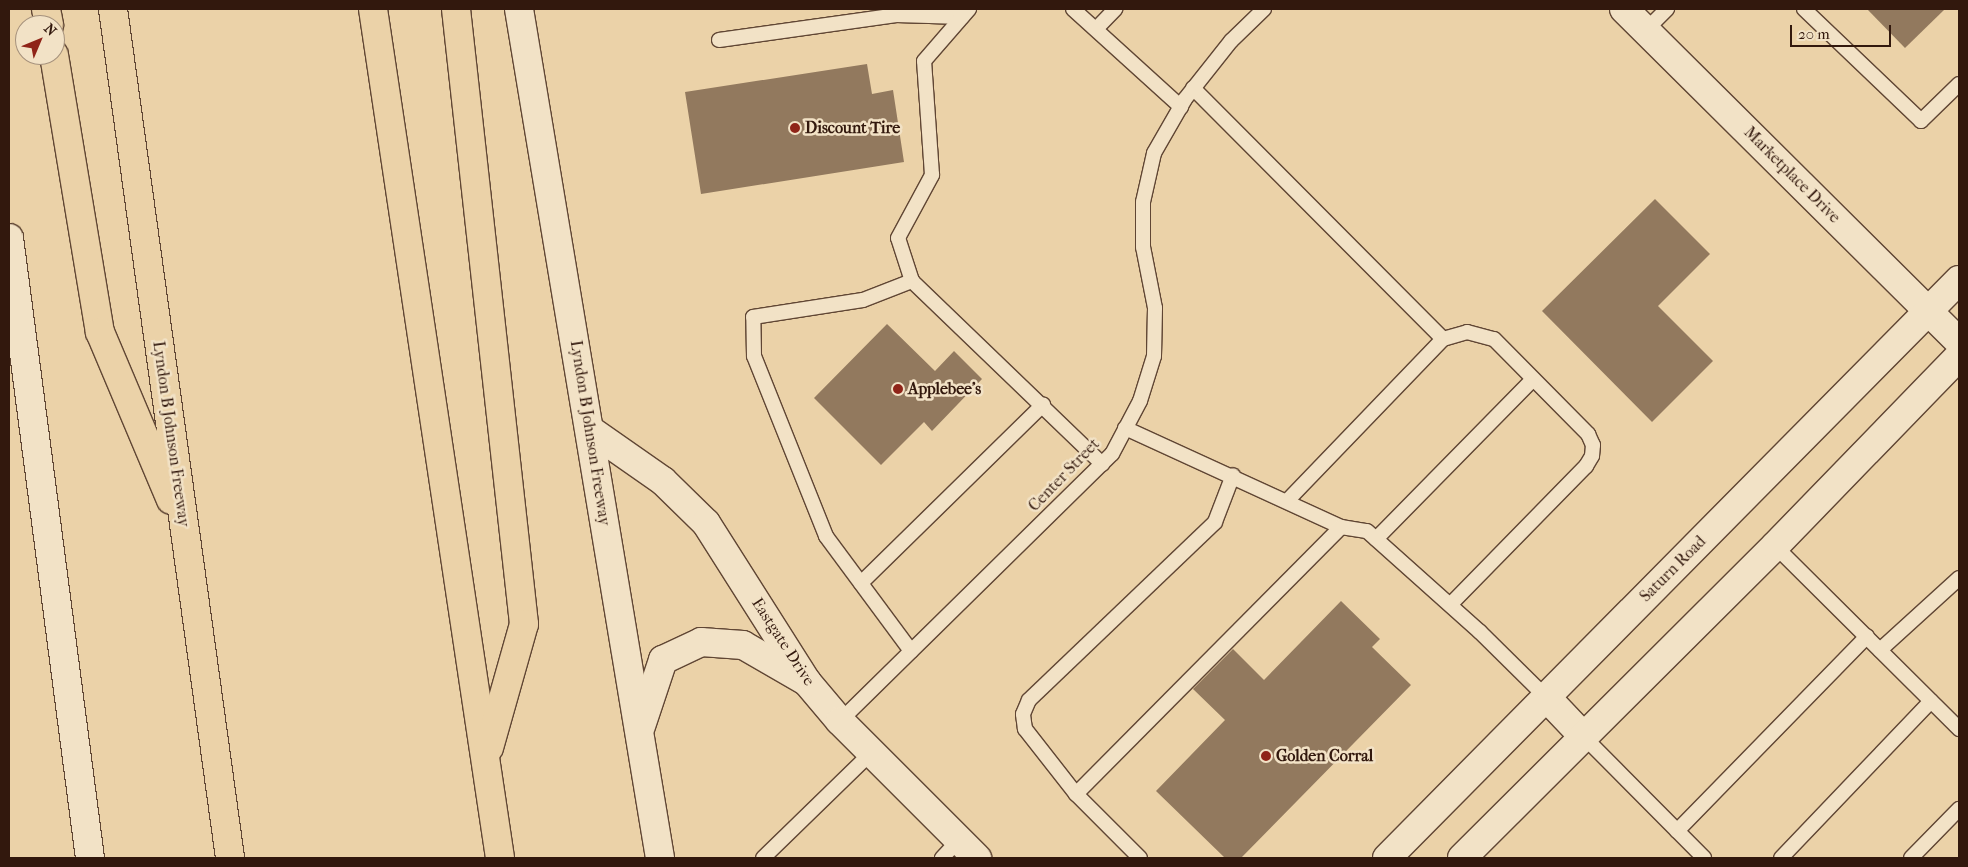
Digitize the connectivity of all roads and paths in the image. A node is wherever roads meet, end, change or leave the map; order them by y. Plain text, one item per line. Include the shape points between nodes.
1 (113, 9) edge
2 (373, 9) edge
3 (456, 9) edge
4 (519, 9) edge
5 (1073, 9) edge
6 (1115, 9) edge
7 (1264, 9) edge
8 (1624, 9) edge
9 (1667, 9) edge
10 (1804, 9) edge
11 (966, 13) edge
12 (1096, 29) junction
13 (1646, 30) junction
14 (719, 40) dead end
15 (56, 65) edge
16 (1959, 84) edge
17 (1193, 88) junction
18 (1181, 107) junction
19 (9, 238) edge
20 (1959, 280) edge
21 (912, 281) junction
22 (1928, 311) junction
23 (1443, 339) junction
24 (1959, 342) edge
25 (1959, 356) edge
26 (1533, 379) junction
27 (1042, 405) junction
28 (1125, 428) junction
29 (590, 430) junction
30 (1102, 464) junction
31 (1234, 475) junction
32 (1288, 500) junction
33 (1341, 527) junction
34 (185, 533) junction
35 (1376, 539) junction
36 (1776, 546) junction
37 (1959, 578) edge
38 (861, 583) junction
39 (1450, 605) junction
40 (1867, 636) junction
41 (1880, 650) junction
42 (912, 651) junction
43 (807, 682) junction
44 (1546, 698) junction
45 (1931, 701) junction
46 (840, 721) junction
47 (1959, 729) edge
48 (640, 730) junction
49 (1583, 736) junction
50 (872, 752) junction
51 (486, 757) junction
52 (1076, 794) junction
53 (1959, 809) edge
54 (1677, 831) junction
55 (959, 852) edge
56 (90, 858) edge
57 (230, 858) edge
58 (500, 858) edge
59 (660, 858) edge
60 (763, 858) edge
61 (1140, 858) edge
62 (1387, 858) edge
63 (1462, 858) edge
64 (1704, 858) edge
65 (1781, 858) edge
66 (1911, 858) edge

1 - 34 highway, Lyndon B Johnson Freeway
2 - 51 highway
3 - 51 highway via 524,624
4 - 29 street, Lyndon B Johnson Freeway
5 - 12 lane
6 - 12 lane
7 - 17 lane, Center Street
8 - 13 street, Marketplace Drive
9 - 13 lane
10 - 16 lane via 1921,121
11 - 14 lane via 896,15
11 - 21 lane via 924,61 932,175 898,238
12 - 18 lane
13 - 22 street, Marketplace Drive
15 - 34 highway via 100,332
17 - 18 lane, Center Street
17 - 23 lane
18 - 28 lane, Center Street via 1154,153 1143,202 1143,247 1155,308 1154,356 1140,401
19 - 56 street
20 - 22 street, Saturn Road
21 - 27 lane
21 - 38 lane via 863,300 753,317 754,356 823,527
22 - 24 street, Marketplace Drive
22 - 44 street, Saturn Road
23 - 26 lane via 1467,332 1483,334 1494,339
23 - 32 lane
25 - 36 street
26 - 35 lane
26 - 39 lane via 1588,434 1593,445 1592,456 1586,466
27 - 30 lane
27 - 38 lane
28 - 30 lane, Center Street via 1112,454
28 - 31 lane
29 - 43 street, Eastgate Drive via 663,481 706,523
29 - 48 street, Lyndon B Johnson Freeway
30 - 42 lane, Center Street
31 - 32 lane
31 - 52 lane via 1215,522 1029,700 1023,714 1025,729
32 - 33 lane
33 - 35 lane via 1367,531
33 - 52 lane
34 - 57 highway, Lyndon B Johnson Freeway
35 - 39 lane
36 - 40 lane
36 - 49 street
37 - 41 lane
38 - 42 lane
39 - 44 lane
40 - 41 lane
40 - 54 lane
41 - 45 lane
42 - 46 lane, Center Street
43 - 46 street, Eastgate Drive
43 - 48 street via 743,645 701,642 663,660
44 - 49 street
44 - 62 street, Saturn Road
45 - 47 lane
45 - 65 lane
46 - 50 street, Eastgate Drive
48 - 59 street, Lyndon B Johnson Freeway
49 - 54 lane
49 - 63 street
50 - 55 street, Eastgate Drive
50 - 60 lane
51 - 58 highway
52 - 61 lane
53 - 66 lane
54 - 64 lane

